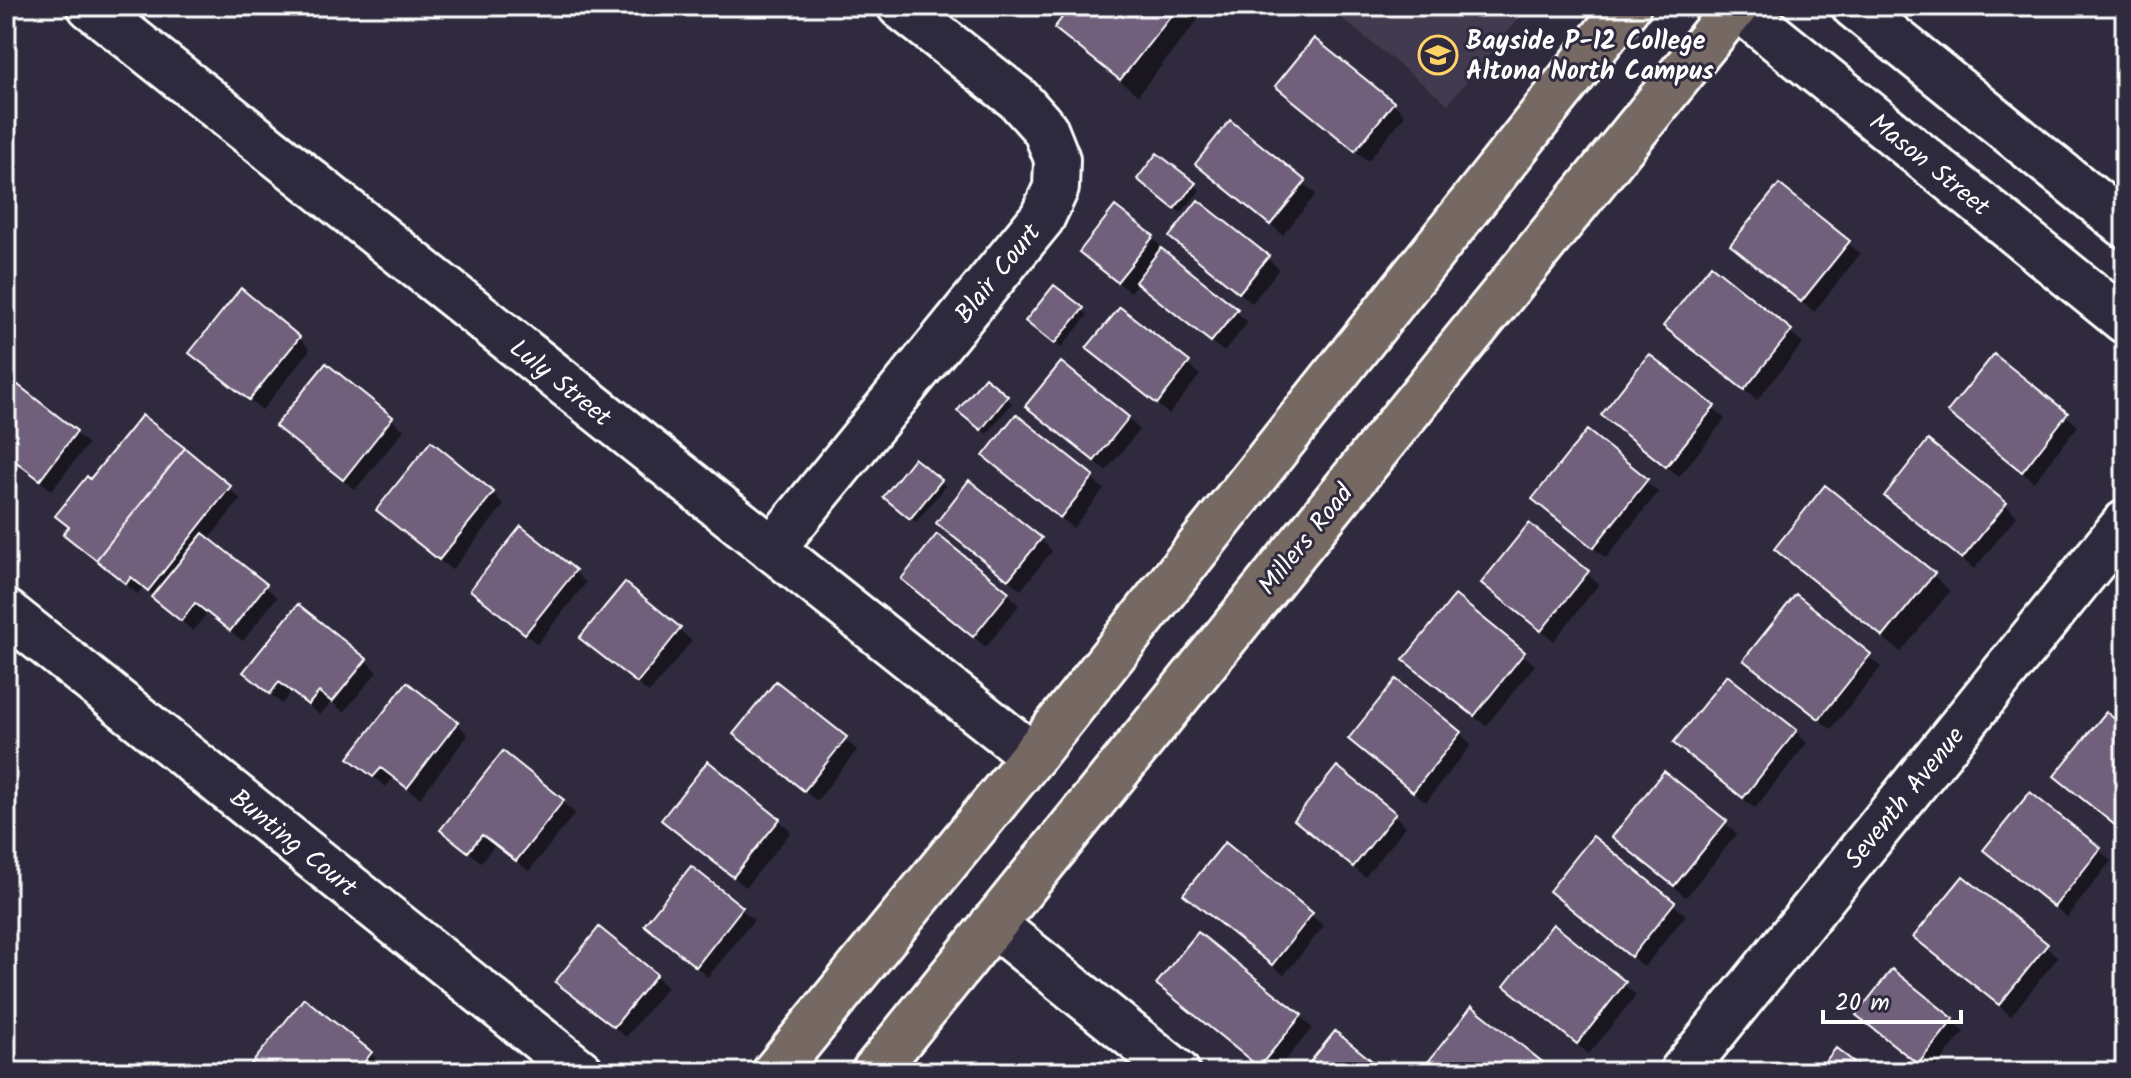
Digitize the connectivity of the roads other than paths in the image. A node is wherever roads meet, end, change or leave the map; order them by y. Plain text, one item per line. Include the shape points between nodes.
1 (90, 6) edge
2 (900, 6) edge
3 (1628, 6) edge
4 (1736, 6) edge
5 (1854, 6) edge
6 (2125, 225) edge
7 (2125, 321) edge
8 (2125, 523) edge
9 (772, 549) junction
10 (6, 612) edge
11 (1033, 756) junction
12 (993, 924) junction
13 (581, 1072) edge
14 (775, 1072) edge
15 (874, 1072) edge
16 (1177, 1072) edge
17 (1682, 1072) edge

1 - 9 street, Luly Street
2 - 9 street, Blair Court via 1018,99 1045,129 1057,159 1056,188 1042,218
3 - 11 main road
4 - 7 street, Mason Street
4 - 12 main road, Millers Road
5 - 6 street
8 - 17 street, Seventh Avenue
9 - 11 street, Luly Street
10 - 13 street, Bunting Court
11 - 14 main road
12 - 15 main road, Millers Road
12 - 16 street

